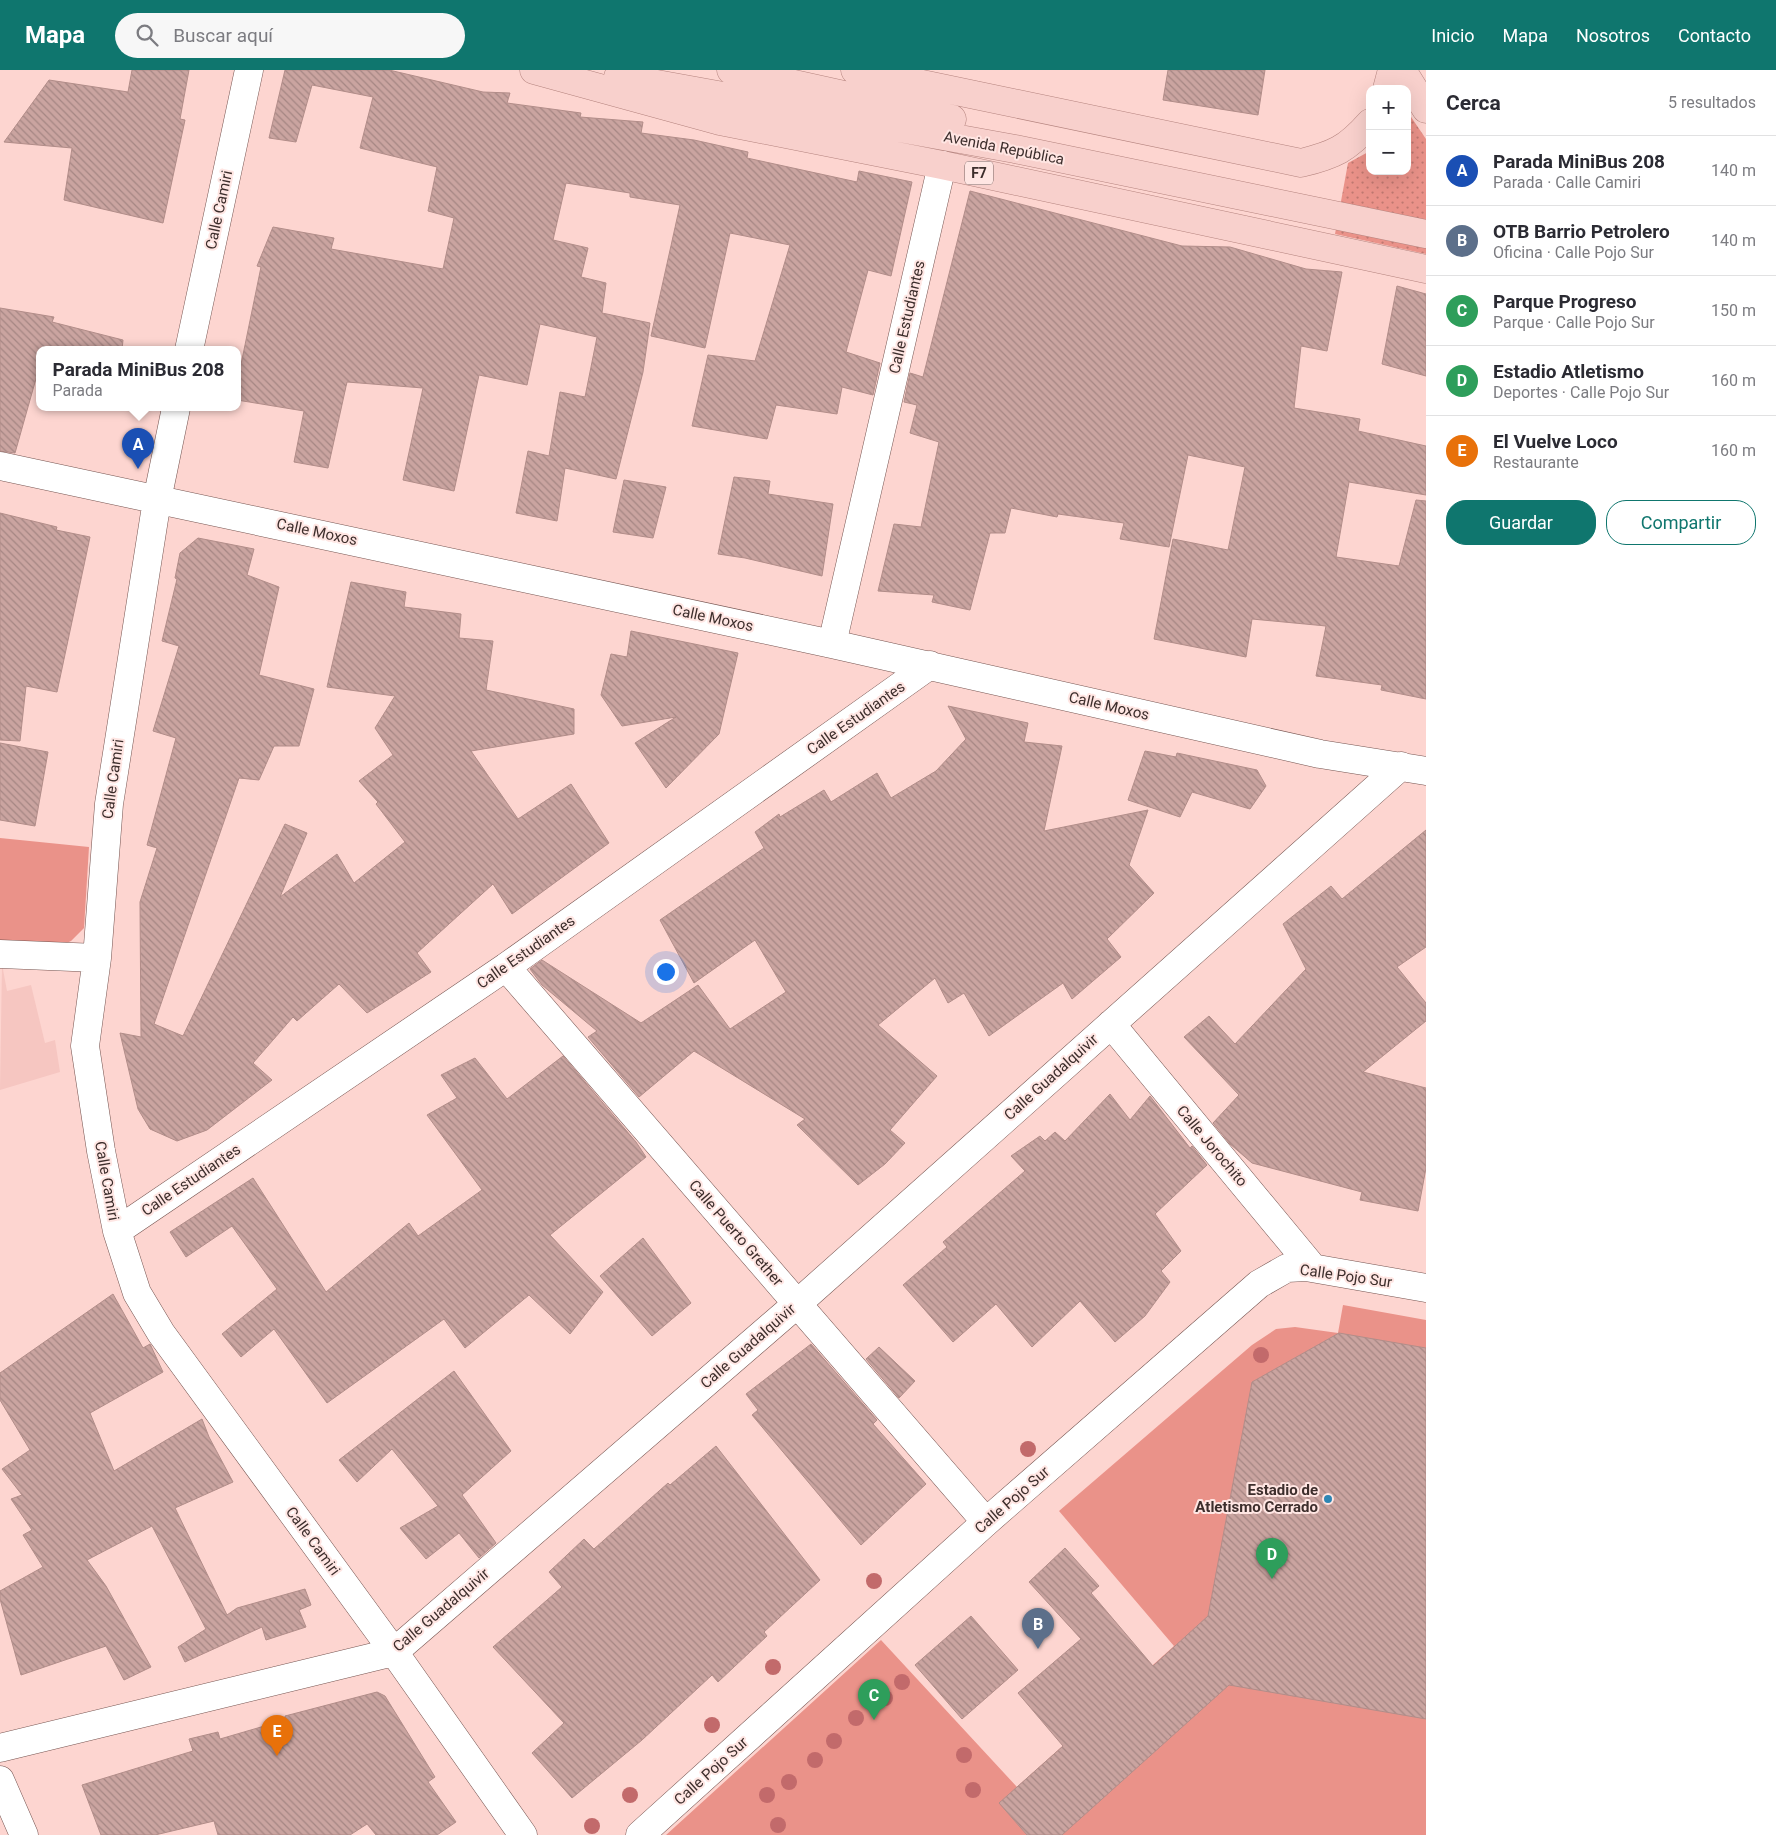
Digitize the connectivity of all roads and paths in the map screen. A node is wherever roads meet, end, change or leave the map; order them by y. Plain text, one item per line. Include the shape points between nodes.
1 (249, 70) edge
2 (534, 70) edge
3 (581, 70) edge
4 (731, 70) edge
5 (855, 70) edge
6 (1392, 70) edge
7 (1402, 70) edge
8 (1388, 85) edge
9 (1426, 109) edge
10 (1366, 128) edge
11 (1017, 142) junction
12 (942, 165) junction
13 (1426, 218) edge
14 (1426, 234) edge
15 (1426, 269) edge
16 (190, 346) edge
17 (175, 411) edge
18 (0, 466) edge
19 (157, 500) junction
20 (832, 644) junction
21 (930, 665) junction
22 (1414, 769) edge
23 (0, 954) edge
24 (97, 958) junction
25 (506, 967) junction
26 (1111, 1024) junction
27 (117, 1231) junction
28 (1313, 1268) junction
29 (1426, 1288) edge
30 (797, 1304) junction
31 (986, 1522) junction
32 (394, 1652) junction
33 (0, 1748) edge
34 (0, 1780) edge
35 (24, 1835) edge
36 (523, 1835) edge
37 (640, 1835) edge

1 - 16 street, Calle Camiri
2 - 12 main road, F7 via 720,121
3 - 11 main road, Avenida República
4 - 11 main road, Avenida República
5 - 10 main road via 1301,163 1332,155
6 - 8 main road
7 - 9 main road
11 - 13 main road, Avenida República
11 - 14 main road, Avenida República
12 - 15 main road, F7
12 - 20 street, Calle Estudiantes
17 - 19 street, Calle Camiri
18 - 19 street, Calle Moxos
19 - 20 street, Calle Moxos via 265,520
19 - 24 street, Calle Camiri via 108,804
20 - 21 street, Calle Moxos
21 - 22 street, Calle Moxos via 1320,754
21 - 25 street, Calle Estudiantes
22 - 26 street, Calle Guadalquivir
23 - 24 street
24 - 27 street, Calle Camiri via 86,1046 101,1151
25 - 27 street, Calle Estudiantes
25 - 30 street, Calle Puerto Grether
26 - 28 street, Calle Jorochito
26 - 30 street, Calle Guadalquivir
27 - 32 street, Calle Camiri via 137,1293 161,1333
28 - 29 street, Calle Pojo Sur
28 - 31 street, Calle Pojo Sur via 1287,1268 1259,1284
30 - 31 street, Calle Puerto Grether
30 - 32 street, Calle Guadalquivir
31 - 37 street, Calle Pojo Sur
32 - 33 street, Calle Guadalquivir
32 - 36 street, Calle Camiri
34 - 35 street

